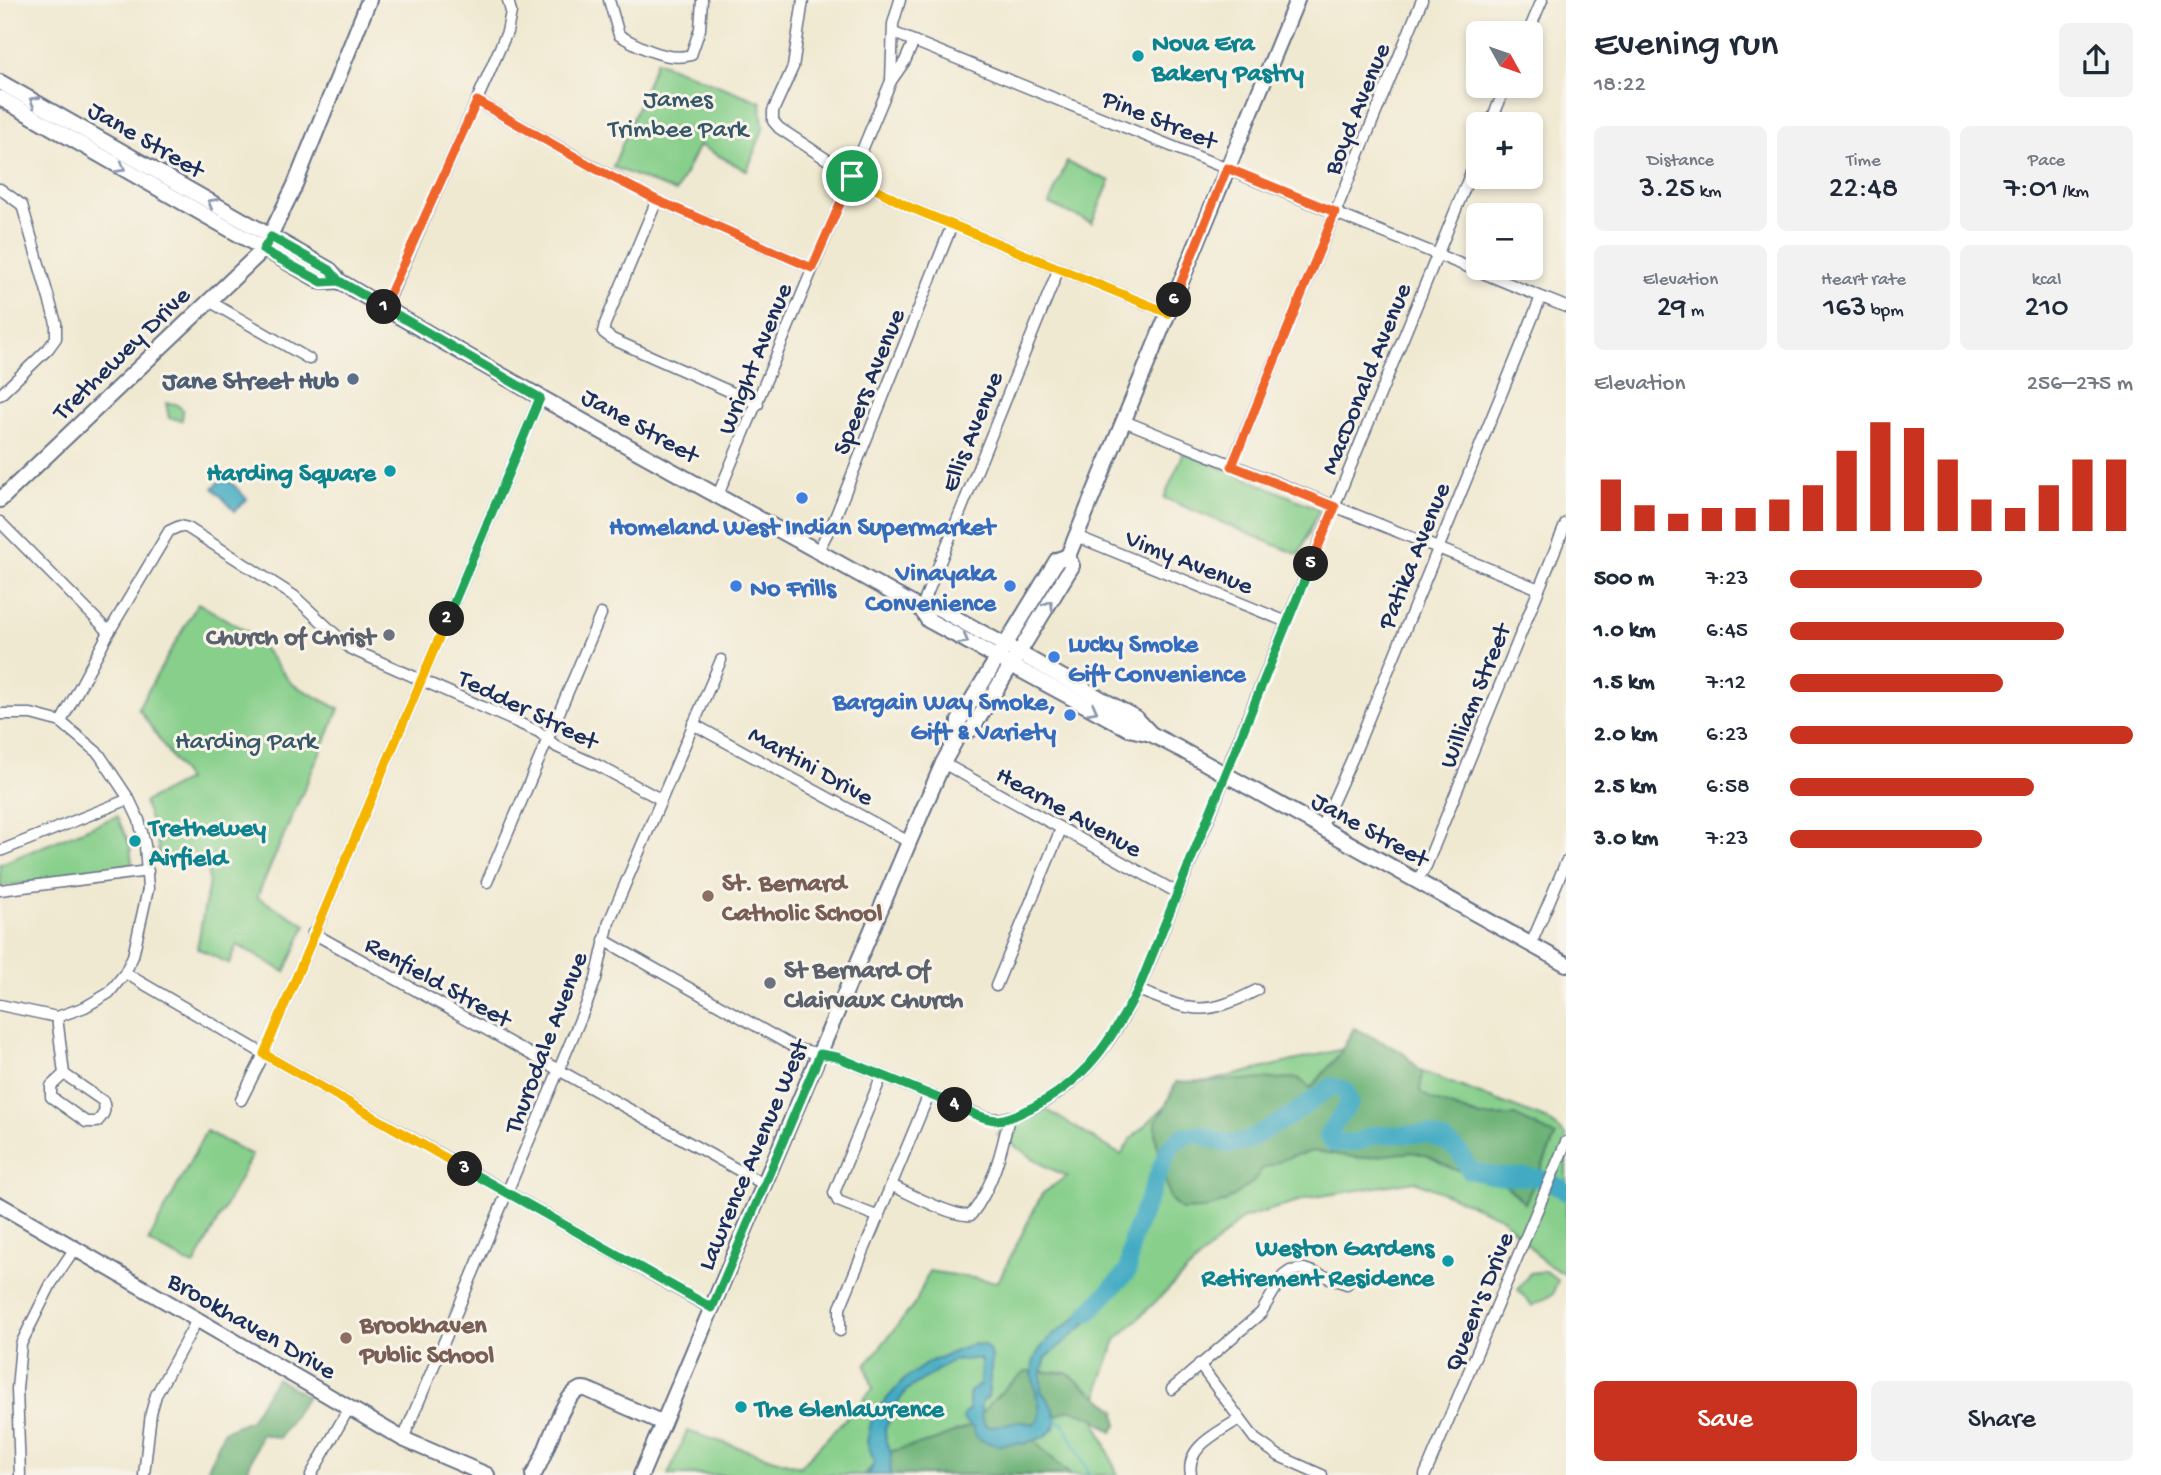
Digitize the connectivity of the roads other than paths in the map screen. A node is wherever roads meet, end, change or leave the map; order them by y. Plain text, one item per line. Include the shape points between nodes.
1 (369, 0) edge
2 (508, 0) edge
3 (608, 0) edge
4 (702, 0) edge
5 (803, 0) edge
6 (900, 0) edge
7 (1297, 0) edge
8 (1422, 0) edge
9 (1542, 0) edge
10 (1533, 21) edge
11 (894, 33) junction
12 (914, 41) junction
13 (891, 81) junction
14 (0, 82) edge
15 (0, 98) edge
16 (477, 101) junction
17 (65, 127) junction
18 (1227, 168) junction
19 (852, 176) junction
20 (1466, 184) edge
21 (0, 189) edge
22 (657, 200) junction
23 (1335, 212) junction
24 (952, 225) junction
25 (271, 237) junction
26 (263, 250) junction
27 (1437, 254) junction
28 (812, 268) junction
29 (1059, 268) junction
30 (339, 281) junction
31 (1541, 297) junction
32 (209, 301) junction
33 (1566, 307) edge
34 (385, 308) junction
35 (1168, 313) junction
36 (309, 359) dead end
37 (1, 391) edge
38 (540, 398) junction
39 (758, 404) junction
40 (1124, 421) junction
41 (1232, 466) junction
42 (718, 495) junction
43 (0, 500) edge
44 (1335, 507) junction
45 (0, 522) edge
46 (1566, 523) edge
47 (1076, 536) junction
48 (1437, 548) junction
49 (818, 551) junction
50 (1068, 556) junction
51 (1539, 589) junction
52 (921, 609) junction
53 (601, 614) dead end
54 (1287, 622) junction
55 (109, 632) junction
56 (1005, 644) junction
57 (1020, 653) junction
58 (996, 658) junction
59 (721, 660) dead end
60 (1011, 667) junction
61 (422, 679) junction
62 (0, 714) edge
63 (61, 722) junction
64 (693, 724) junction
65 (1151, 734) junction
66 (958, 736) junction
67 (547, 740) junction
68 (943, 763) junction
69 (1225, 776) junction
70 (129, 799) junction
71 (660, 799) junction
72 (1321, 828) junction
73 (1061, 829) junction
74 (909, 842) junction
75 (0, 851) edge
76 (1566, 862) edge
77 (148, 871) junction
78 (1417, 881) junction
79 (486, 882) dead end
80 (0, 890) edge
81 (1178, 892) junction
82 (313, 933) junction
83 (604, 940) junction
84 (1531, 944) junction
85 (1566, 964) edge
86 (125, 973) junction
87 (996, 986) dead end
88 (1138, 990) junction
89 (1257, 990) dead end
90 (0, 1005) edge
91 (57, 1017) junction
92 (264, 1054) junction
93 (820, 1054) junction
94 (558, 1071) junction
95 (64, 1074) junction
96 (882, 1075) junction
97 (929, 1094) junction
98 (241, 1100) dead end
99 (1009, 1117) junction
100 (1566, 1143) edge
101 (765, 1185) junction
102 (891, 1185) junction
103 (507, 1192) junction
104 (0, 1205) edge
105 (879, 1217) junction
106 (75, 1248) junction
107 (1347, 1284) dead end
108 (712, 1308) junction
109 (197, 1320) junction
110 (841, 1331) dead end
111 (1199, 1364) junction
112 (1172, 1389) dead end
113 (349, 1408) junction
114 (1239, 1419) junction
115 (663, 1423) junction
116 (403, 1439) junction
117 (20, 1475) edge
118 (144, 1475) edge
119 (311, 1475) edge
120 (487, 1475) edge
121 (533, 1475) edge
122 (641, 1475) edge
123 (1191, 1475) edge
124 (1322, 1475) edge
125 (1425, 1475) edge

1 - 25 main road, Trethewey Drive
2 - 16 street via 507,32
3 - 4 street via 619,35 678,59 691,55 700,29
5 - 19 street via 793,67 773,121
6 - 11 street, Wright Avenue
7 - 18 main road, Lawrence Avenue West
8 - 23 street, Boyd Avenue
9 - 10 street
11 - 12 street, Pine Street
11 - 13 street, Wright Avenue
12 - 13 street, Wright Avenue
12 - 18 street, Pine Street
13 - 19 street, Wright Avenue
17 -> 14 main road, Jane Street
15 - 17 main road, Jane Street
16 - 22 street
16 - 34 street
25 -> 17 main road, Jane Street
17 -> 26 main road, Jane Street
18 - 23 street, Pine Street
18 - 35 main road, Lawrence Avenue West
19 - 24 street
19 - 28 street, Wright Avenue
20 - 27 street, MacDonald Avenue
21 - 37 street via 22,205 56,323 56,338 48,349
22 - 28 street
22 - 39 street via 603,332
23 - 27 street, Pine Street
23 - 41 street, Boyd Avenue
24 - 29 street
24 - 49 street, Speers Avenue
25 - 26 main road, Trethewey Drive
25 - 30 main road, Jane Street via 330,270
26 - 30 main road, Jane Street via 322,282
26 - 32 main road, Trethewey Drive
27 - 31 street, Pine Street
27 - 44 street, MacDonald Avenue
28 - 39 street, Wright Avenue
29 - 35 street
29 - 52 street, Ellis Avenue
30 - 34 main road, Jane Street
31 - 33 street, Pine Street
31 - 48 street, Patika Avenue
32 - 36 street
32 - 43 main road, Trethewey Drive
34 - 38 main road, Jane Street
35 - 40 main road, Lawrence Avenue West
38 - 42 main road, Jane Street
38 - 61 street
39 - 42 street, Wright Avenue
40 - 41 street
40 - 47 main road, Lawrence Avenue West
41 - 44 street
42 - 49 main road, Jane Street
44 - 48 street
44 - 54 street, MacDonald Avenue
45 - 55 street
46 - 51 street, William Street
47 - 50 main road, Lawrence Avenue West
47 - 54 street, Vimy Avenue
48 - 51 street
48 - 72 street, Patika Avenue
49 - 52 main road, Jane Street
50 - 56 main road, Lawrence Avenue West via 1057,560
57 -> 50 main road, Lawrence Avenue West via 1072,566
51 - 78 street, William Street
52 - 56 main road, Jane Street via 936,607
52 -> 58 main road, Jane Street via 928,620
53 - 67 street
54 - 69 street, MacDonald Avenue
55 - 61 street, Tedder Street via 169,531 180,526 293,596 351,649
55 - 63 street
56 - 57 main road, Jane Street
56 - 58 main road, Lawrence Avenue West
57 - 60 main road, Lawrence Avenue West
57 - 65 main road, Jane Street via 1136,718
58 - 60 main road, Jane Street
58 - 66 main road, Lawrence Avenue West via 958,721
59 - 64 street, Thurodale Avenue
60 -> 65 main road, Jane Street via 1129,729
60 - 66 main road, Lawrence Avenue West via 972,729
61 - 67 street, Tedder Street via 539,732
61 - 82 street
62 - 63 street via 31,714
63 - 70 street via 99,754
64 - 71 street, Thurodale Avenue
64 - 74 street, Martini Drive
65 - 69 main road, Jane Street
66 - 68 main road, Lawrence Avenue West
67 - 71 street, Tedder Street
67 - 79 street
68 - 73 street, Hearne Avenue
68 - 74 main road, Lawrence Avenue West
69 - 72 main road, Jane Street
69 - 81 street, MacDonald Avenue
70 - 75 street
70 - 77 street via 145,845
71 - 83 street, Thurodale Avenue
72 - 78 main road, Jane Street
73 - 81 street, Hearne Avenue
73 - 87 street
74 - 93 main road, Lawrence Avenue West
76 - 84 street
77 - 80 street
77 - 86 street via 143,921
78 - 84 main road, Jane Street
81 - 88 street, MacDonald Avenue
82 - 92 street
82 - 94 street, Renfield Street
83 - 93 street via 797,1049
83 - 94 street, Thurodale Avenue via 596,979
84 - 85 main road, Jane Street
86 - 91 street via 97,1002
86 - 92 street
88 - 89 street via 1189,1009 1215,1009
88 - 99 street, MacDonald Avenue via 1077,1080
90 - 91 street
91 - 95 street
92 - 98 street
92 - 103 street
93 - 96 street
93 - 101 main road, Lawrence Avenue West
94 - 101 street, Renfield Street
94 - 103 street, Thurodale Avenue
95 - 95 street via 51,1086 51,1097 86,1122 97,1122 104,1115 103,1101
96 - 97 street
96 - 105 street via 834,1193 838,1201
97 - 99 street via 993,1120
97 - 102 street
99 - 102 street via 990,1181 971,1214 966,1216
100 - 125 street, Queen's Drive
101 - 108 main road, Lawrence Avenue West
102 - 105 street
103 - 108 street
103 - 116 street, Thurodale Avenue
104 - 106 main road, Brookhaven Drive
105 - 110 street via 840,1308
106 - 109 main road, Brookhaven Drive
106 - 117 street via 21,1344 17,1389
107 - 111 street via 1304,1269 1290,1271 1261,1313
108 - 115 main road, Lawrence Avenue West
109 - 113 main road, Brookhaven Drive
109 - 118 street via 156,1395
111 - 112 street
111 - 114 street
113 - 116 main road, Brookhaven Drive
113 - 119 street
114 - 123 street via 1197,1448 1189,1464
114 - 124 street via 1267,1449
115 - 121 main road via 584,1389 575,1392
115 - 122 main road, Lawrence Avenue West
116 - 120 main road, Brookhaven Drive

